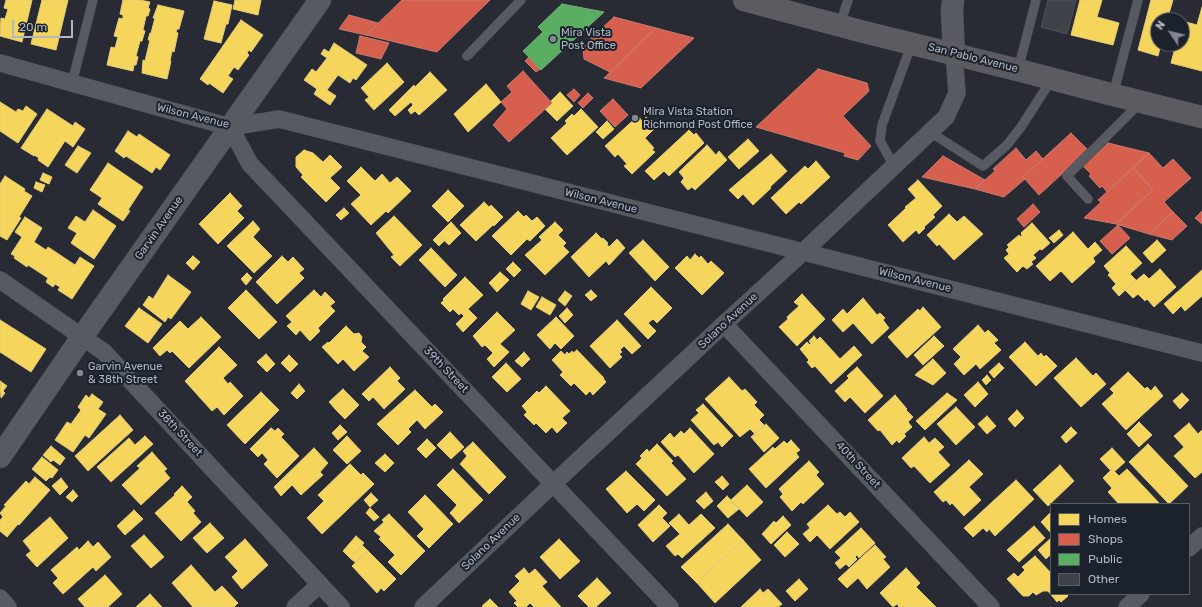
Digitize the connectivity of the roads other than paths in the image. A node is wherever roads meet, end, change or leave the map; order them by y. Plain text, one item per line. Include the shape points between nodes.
1 (93, 0) edge
2 (320, 0) edge
3 (520, 0) edge
4 (744, 0) edge
5 (848, 0) edge
6 (953, 0) edge
7 (1036, 0) edge
8 (1138, 0) edge
9 (840, 25) junction
10 (912, 43) junction
11 (954, 54) junction
12 (467, 56) dead end
13 (0, 63) edge
14 (1018, 70) junction
15 (1052, 79) junction
16 (72, 83) junction
17 (1113, 95) junction
18 (1141, 102) junction
19 (1202, 117) edge
20 (230, 127) junction
21 (930, 132) junction
22 (894, 166) junction
23 (1088, 199) dead end
24 (803, 252) junction
25 (0, 280) edge
26 (724, 324) junction
27 (82, 337) junction
28 (1202, 353) edge
29 (0, 456) edge
30 (554, 483) junction
31 (1202, 536) edge
32 (1190, 547) edge
33 (320, 584) junction
34 (1140, 595) edge
35 (0, 598) edge
36 (8, 607) edge
37 (295, 607) edge
38 (342, 607) edge
39 (423, 607) edge
40 (670, 607) edge
41 (991, 607) edge
42 (1127, 607) edge

1 - 16 lane
2 - 20 street, Garvin Avenue
3 - 12 lane
4 - 9 main road, San Pablo Avenue
5 - 9 lane
6 - 11 street, Solano Avenue
7 - 14 lane
8 - 17 lane
9 - 10 main road, San Pablo Avenue
10 - 11 main road, San Pablo Avenue
10 - 22 lane via 882,125 880,141
11 - 14 main road, San Pablo Avenue
11 - 21 street, Solano Avenue via 957,93 946,117
13 - 16 street, Wilson Avenue
14 - 15 main road, San Pablo Avenue
15 - 17 main road, San Pablo Avenue
15 - 21 lane via 1007,145 983,166
16 - 20 street, Wilson Avenue
17 - 18 main road, San Pablo Avenue
18 - 19 main road, San Pablo Avenue
18 - 23 lane via 1067,176
20 - 24 street, Wilson Avenue via 279,119
20 - 27 street, Garvin Avenue
20 - 30 street, 39th Street via 250,164
21 - 22 street, Solano Avenue
22 - 24 street, Solano Avenue
24 - 26 street, Solano Avenue
24 - 28 street, Wilson Avenue
25 - 27 street, 38th Street
26 - 30 street, Solano Avenue
26 - 41 street, 40th Street
27 - 29 street, Garvin Avenue
27 - 33 street, 38th Street via 104,352
30 - 39 street, Solano Avenue
30 - 40 street, 39th Street
31 - 32 street
33 - 37 street
33 - 38 street, 38th Street
34 - 42 street
35 - 36 street

